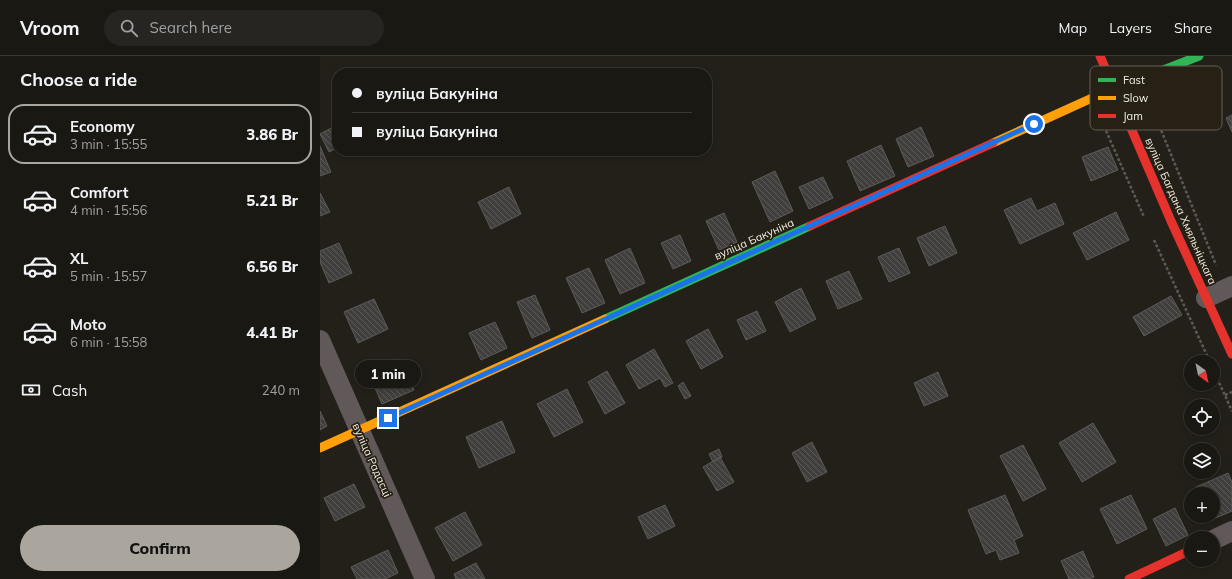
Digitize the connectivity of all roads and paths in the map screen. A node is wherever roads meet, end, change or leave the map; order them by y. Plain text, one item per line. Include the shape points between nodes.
1 (1100, 56) edge
2 (1199, 56) edge
3 (1104, 66) edge
4 (1175, 66) edge
5 (1090, 99) edge
6 (1132, 130) edge
7 (1161, 130) edge
8 (1207, 242) dead end
9 (1175, 286) dead end
10 (1232, 286) edge
11 (1206, 298) junction
12 (320, 340) edge
13 (1232, 354) edge
14 (1207, 355) edge
15 (1220, 385) edge
16 (1232, 392) edge
17 (1225, 395) junction
18 (1232, 411) edge
19 (359, 430) junction
20 (320, 448) edge
21 (1232, 532) edge
22 (1220, 537) edge
23 (1184, 553) edge
24 (424, 579) edge
25 (1129, 579) edge

1 - 3 street, вуліца Багдана Хмяльніцкага
2 - 4 street, вуліца Бакуніна
5 - 19 street, вуліца Бакуніна
6 - 11 street, вуліца Багдана Хмяльніцкага
7 - 8 path
9 - 14 path
10 - 11 street
11 - 13 street, вуліца Багдана Хмяльніцкага
12 - 19 street, вуліца Радасці
15 - 17 path
16 - 17 path
17 - 18 path
19 - 20 street, вуліца Бакуніна
19 - 24 street, вуліца Радасці
21 - 22 street
23 - 25 street

